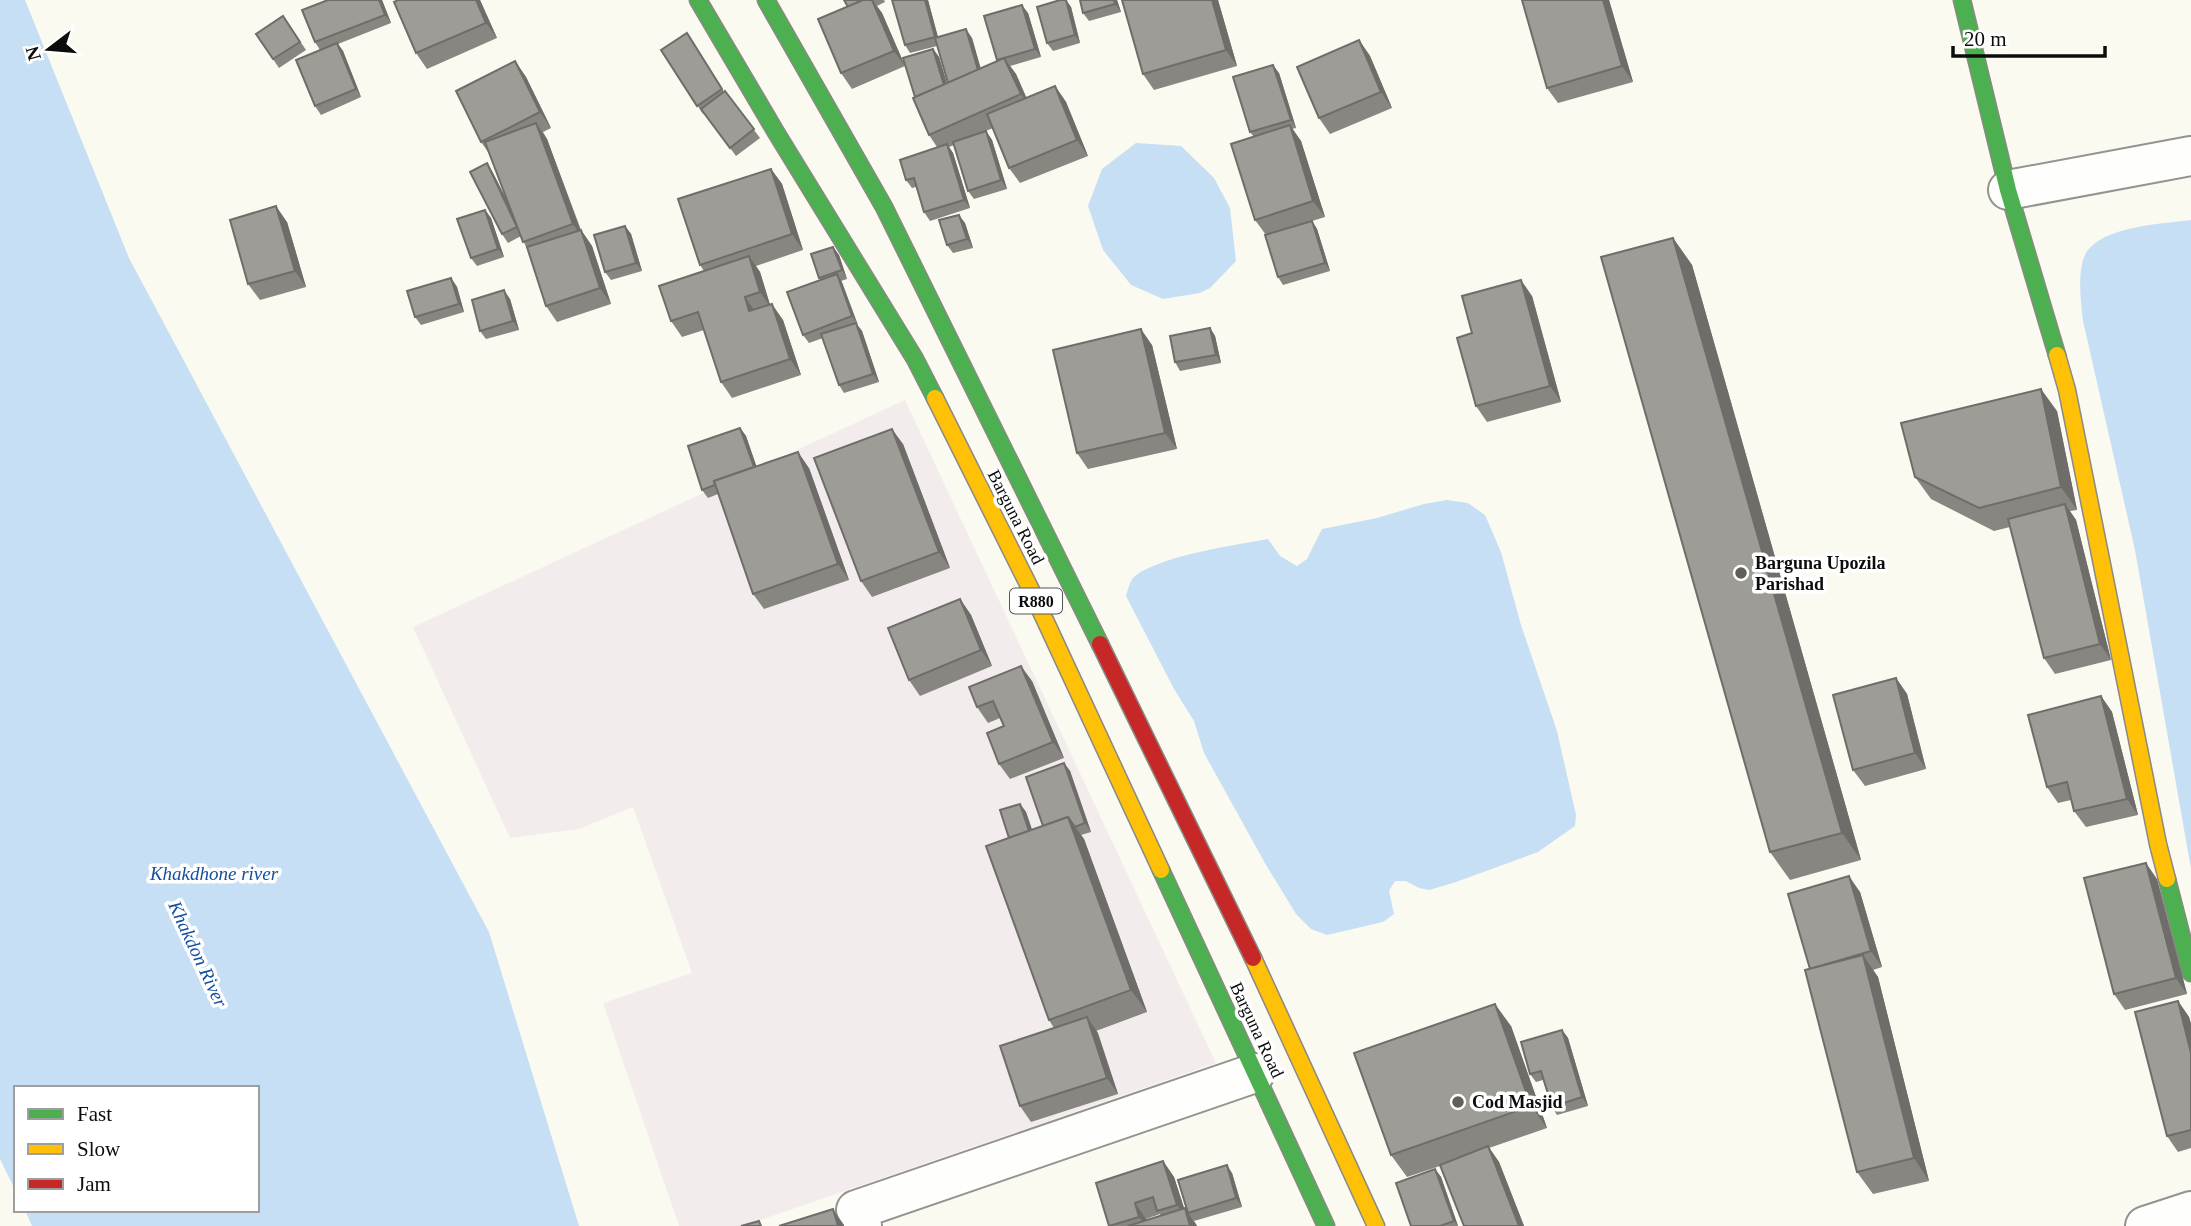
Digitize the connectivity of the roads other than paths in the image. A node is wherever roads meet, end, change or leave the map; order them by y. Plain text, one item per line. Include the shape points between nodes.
1 (698, 0) edge
2 (766, 0) edge
3 (1962, 0) edge
4 (2191, 156) edge
5 (2008, 190) junction
6 (2191, 973) edge
7 (1255, 1073) junction
8 (2191, 1211) edge
9 (862, 1226) edge
10 (1326, 1226) edge
11 (1376, 1226) edge
12 (2145, 1226) edge

1 - 7 main road, Barguna Road / R880 via 915,359 1031,590
2 - 11 main road, Barguna Road / R880 via 884,208 982,402 1228,904
3 - 5 main road
4 - 5 street
5 - 6 main road via 2067,390 2158,844
7 - 9 street via 856,1210
7 - 10 main road, Barguna Road / R880
8 - 12 street

